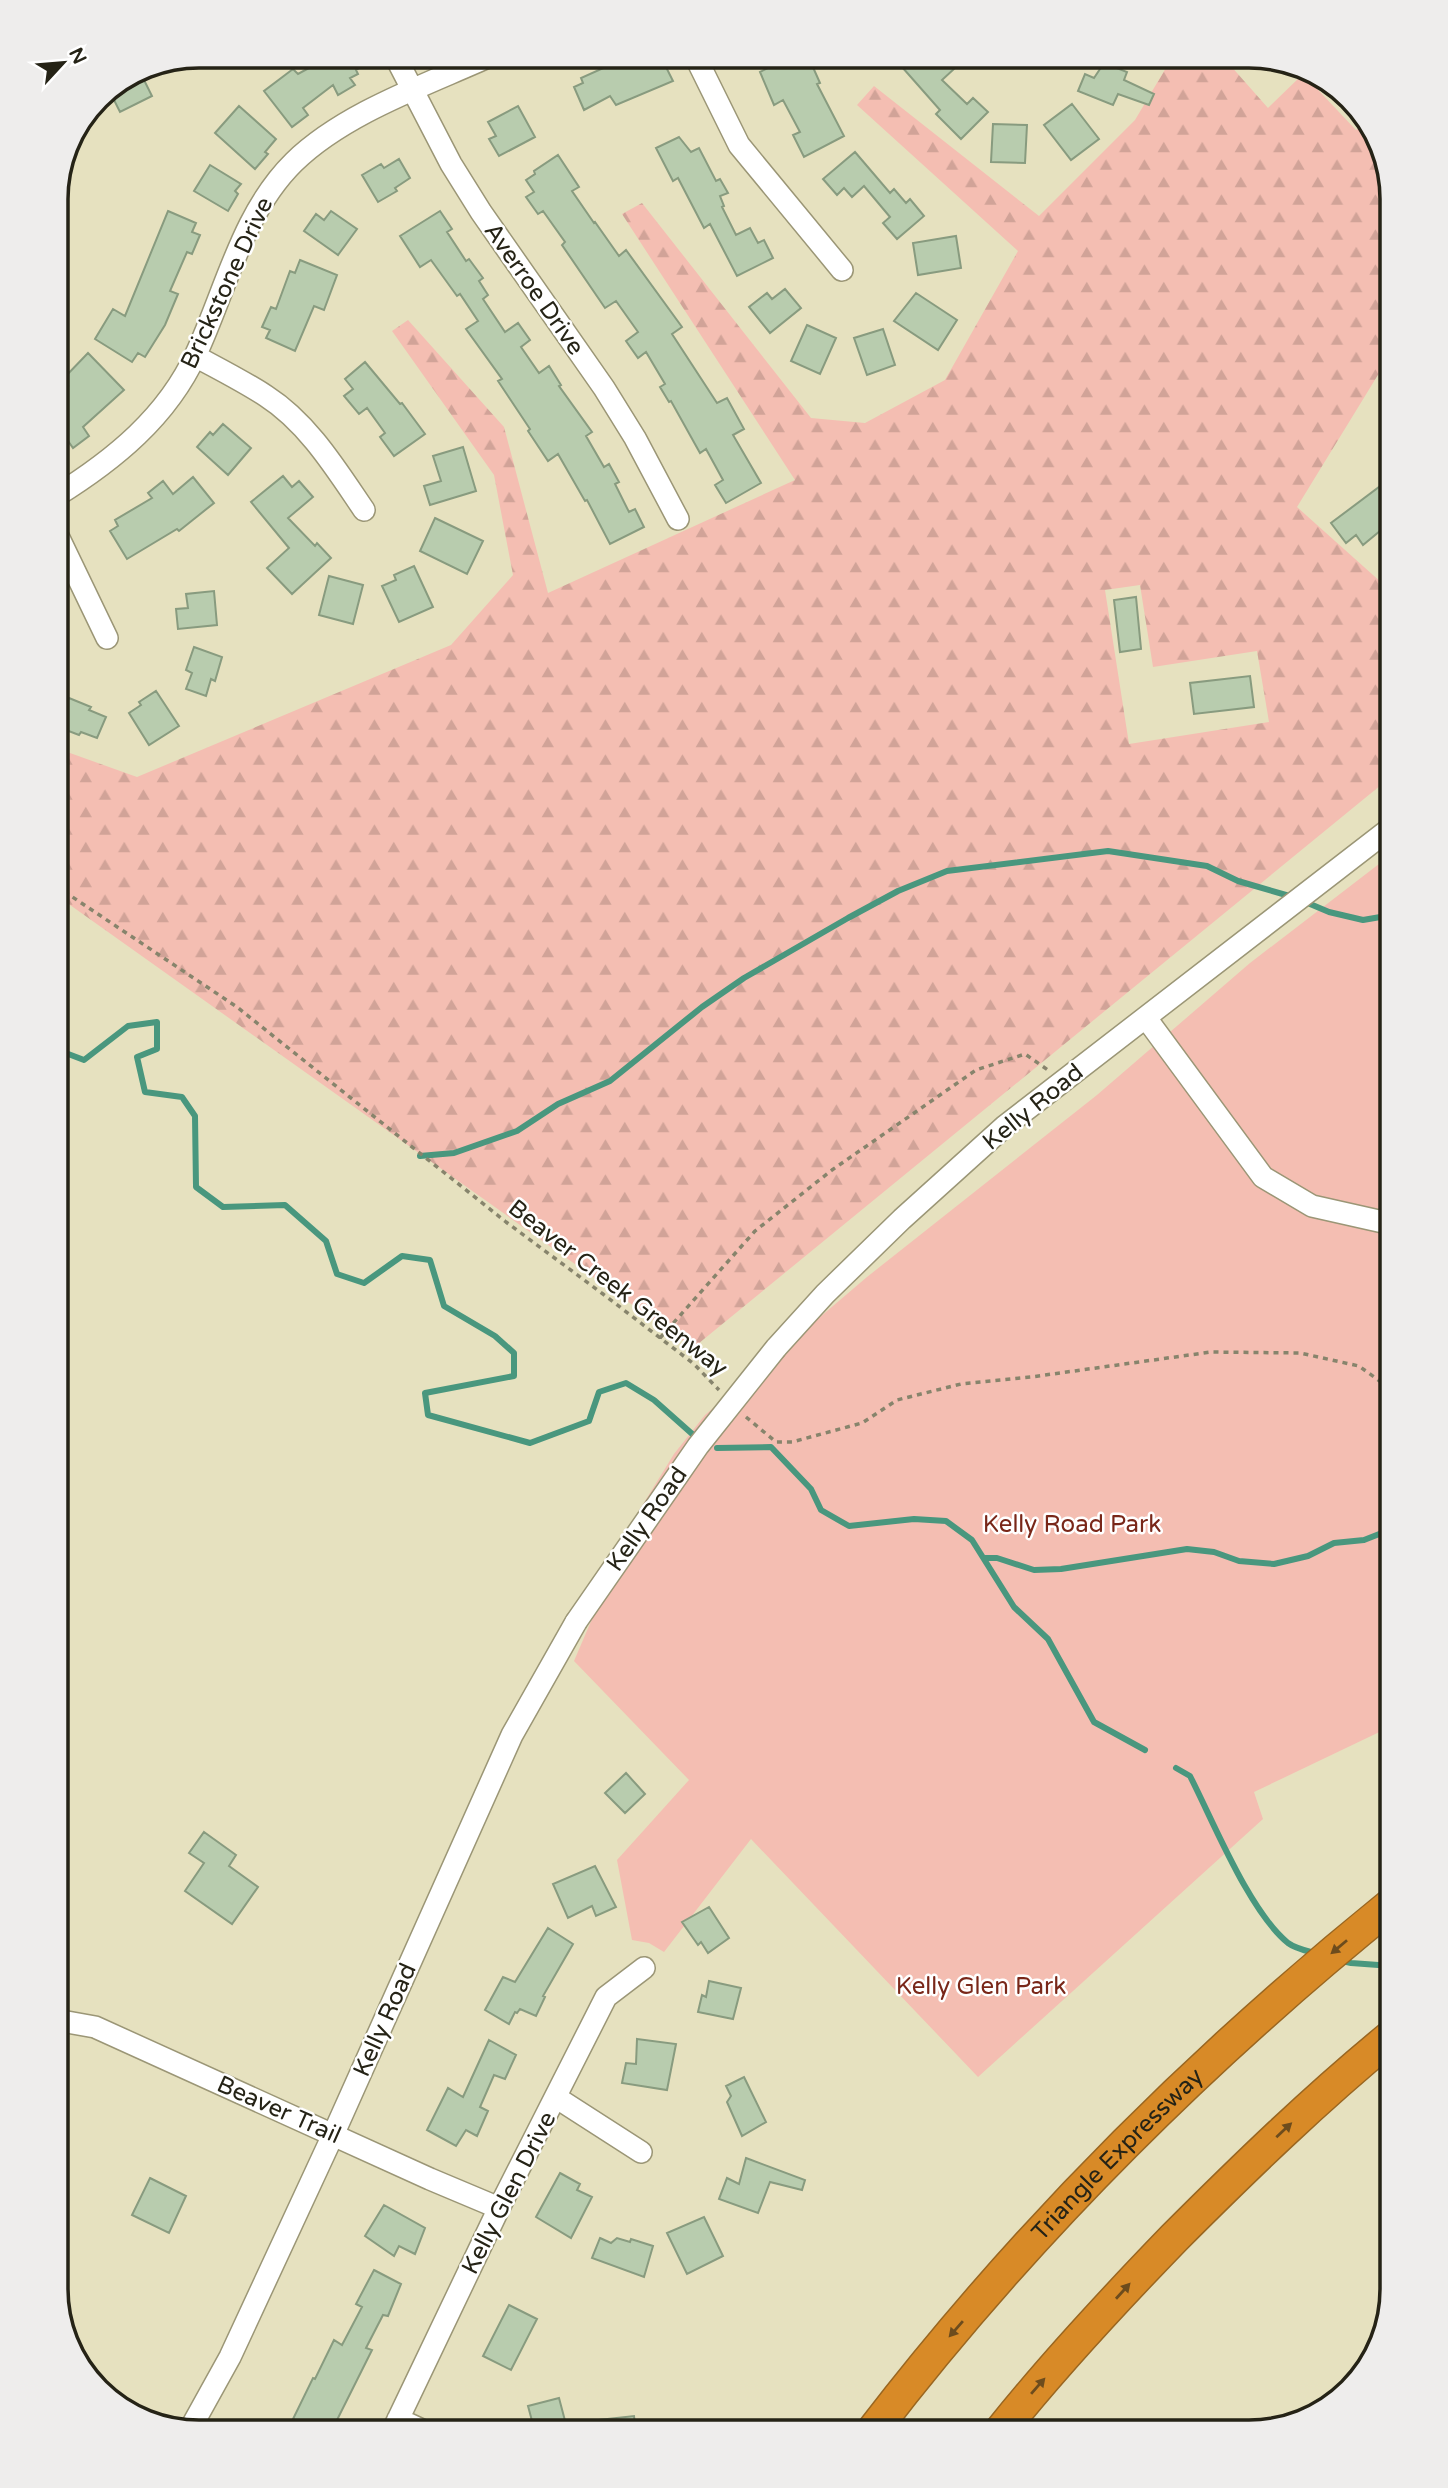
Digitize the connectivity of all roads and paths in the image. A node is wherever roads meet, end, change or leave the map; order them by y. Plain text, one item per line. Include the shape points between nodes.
1 (401, 68) edge
2 (463, 68) edge
3 (701, 68) edge
4 (412, 91) junction
5 (842, 270) dead end
6 (195, 356) junction
7 (69, 488) edge
8 (364, 510) dead end
9 (678, 519) dead end
10 (69, 559) edge
11 (107, 638) dead end
12 (1380, 836) edge
13 (69, 894) edge
14 (1146, 1018) junction
15 (1064, 1081) junction
16 (1380, 1221) edge
17 (660, 1338) junction
18 (1380, 1381) edge
19 (722, 1392) dead end
20 (740, 1411) dead end
21 (1380, 1914) edge
22 (644, 1968) dead end
23 (68, 2022) edge
24 (1380, 2046) edge
25 (557, 2098) junction
26 (334, 2136) junction
27 (641, 2152) dead end
28 (499, 2208) junction
29 (196, 2419) edge
30 (398, 2419) edge
31 (881, 2420) edge
32 (1010, 2420) edge

1 - 4 street, Averroe Drive
2 - 4 street, Brickstone Drive
3 - 5 street via 739,145
4 - 6 street, Brickstone Drive via 331,132 276,182 249,228
4 - 9 street, Averroe Drive via 481,212 610,398
6 - 7 street, Brickstone Drive via 177,388 139,435
6 - 8 street via 268,397 290,416 328,457
10 - 11 street
12 - 14 street, Kelly Road
13 - 17 path, Beaver Creek Greenway via 237,1007 506,1222
14 - 15 street, Kelly Road
14 - 16 street via 1263,1177 1312,1206
15 - 17 path via 1025,1054 976,1070 832,1170 755,1231
15 - 26 street, Kelly Road, bridge via 1005,1126 902,1219 776,1348 698,1446 576,1622 512,1735
17 - 19 path, Beaver Creek Greenway
18 - 20 path via 1359,1366 1300,1353 1211,1352 961,1384 897,1400 862,1423 792,1442 776,1442
21 -> 31 highway, Triangle Expressway via 1274,2002 1069,2200
22 - 25 street, Kelly Glen Drive via 606,1997
23 - 26 street, Beaver Trail via 95,2027
32 -> 24 highway via 1130,2283 1206,2206
25 - 27 street
25 - 28 street, Kelly Glen Drive
26 - 28 street, Beaver Trail
26 - 29 street, Kelly Road via 230,2357
28 - 30 street, Kelly Glen Drive

